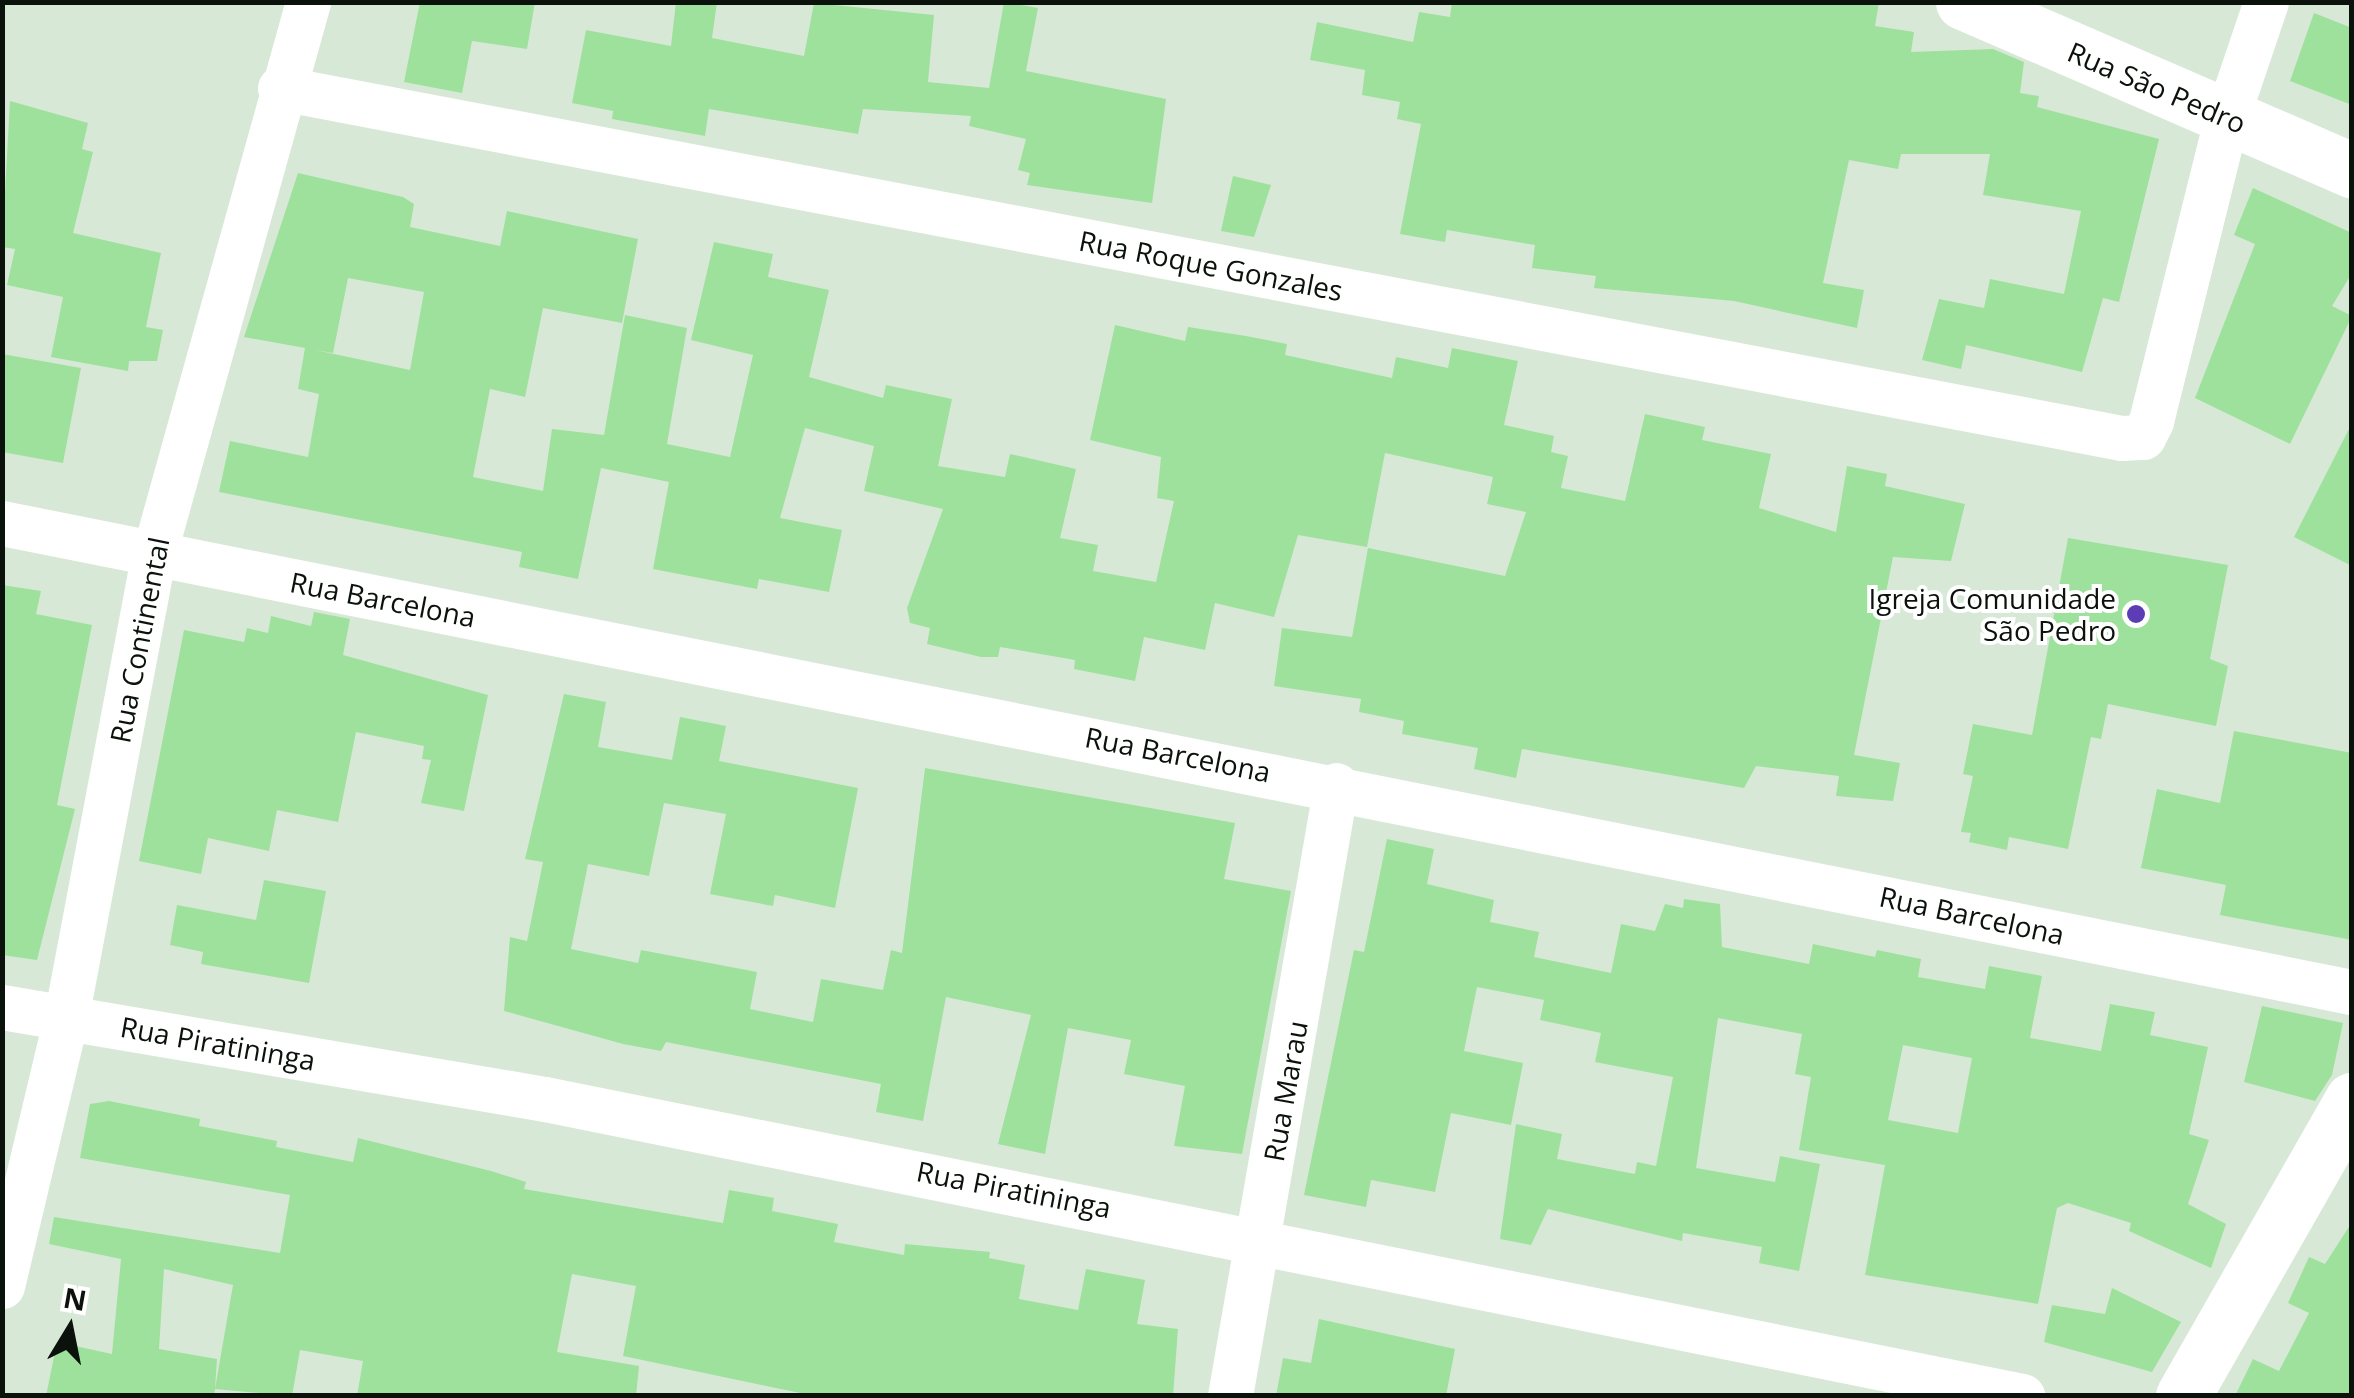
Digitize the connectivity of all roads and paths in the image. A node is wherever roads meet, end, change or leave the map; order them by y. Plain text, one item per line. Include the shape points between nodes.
1 (308, 2) edge
2 (1963, 2) edge
3 (2266, 2) edge
4 (280, 88) junction
5 (2227, 117) junction
6 (2352, 170) edge
7 (2, 523) edge
8 (154, 554) junction
9 (1336, 785) junction
10 (2352, 992) edge
11 (2, 1007) edge
12 (66, 1018) junction
13 (2352, 1100) edge
14 (1260, 1237) junction
15 (2, 1286) edge
16 (1230, 1396) edge
17 (2022, 1396) edge
18 (2183, 1396) edge

1 - 4 street, Rua Continental
2 - 5 street, Rua São Pedro
3 - 5 street
4 - 5 street, Rua Roque Gonzales via 2143,437
4 - 8 street, Rua Continental
5 - 6 street, Rua São Pedro
7 - 8 street, Rua Barcelona
8 - 9 street, Rua Barcelona
8 - 12 street, Rua Continental
9 - 10 street, Rua Barcelona
9 - 14 street, Rua Marau
11 - 12 street, Rua Piratininga
12 - 14 street, Rua Piratininga via 545,1099
12 - 15 street, Rua Continental
13 - 18 street
14 - 16 street, Rua Marau
14 - 17 street, Rua Piratininga

